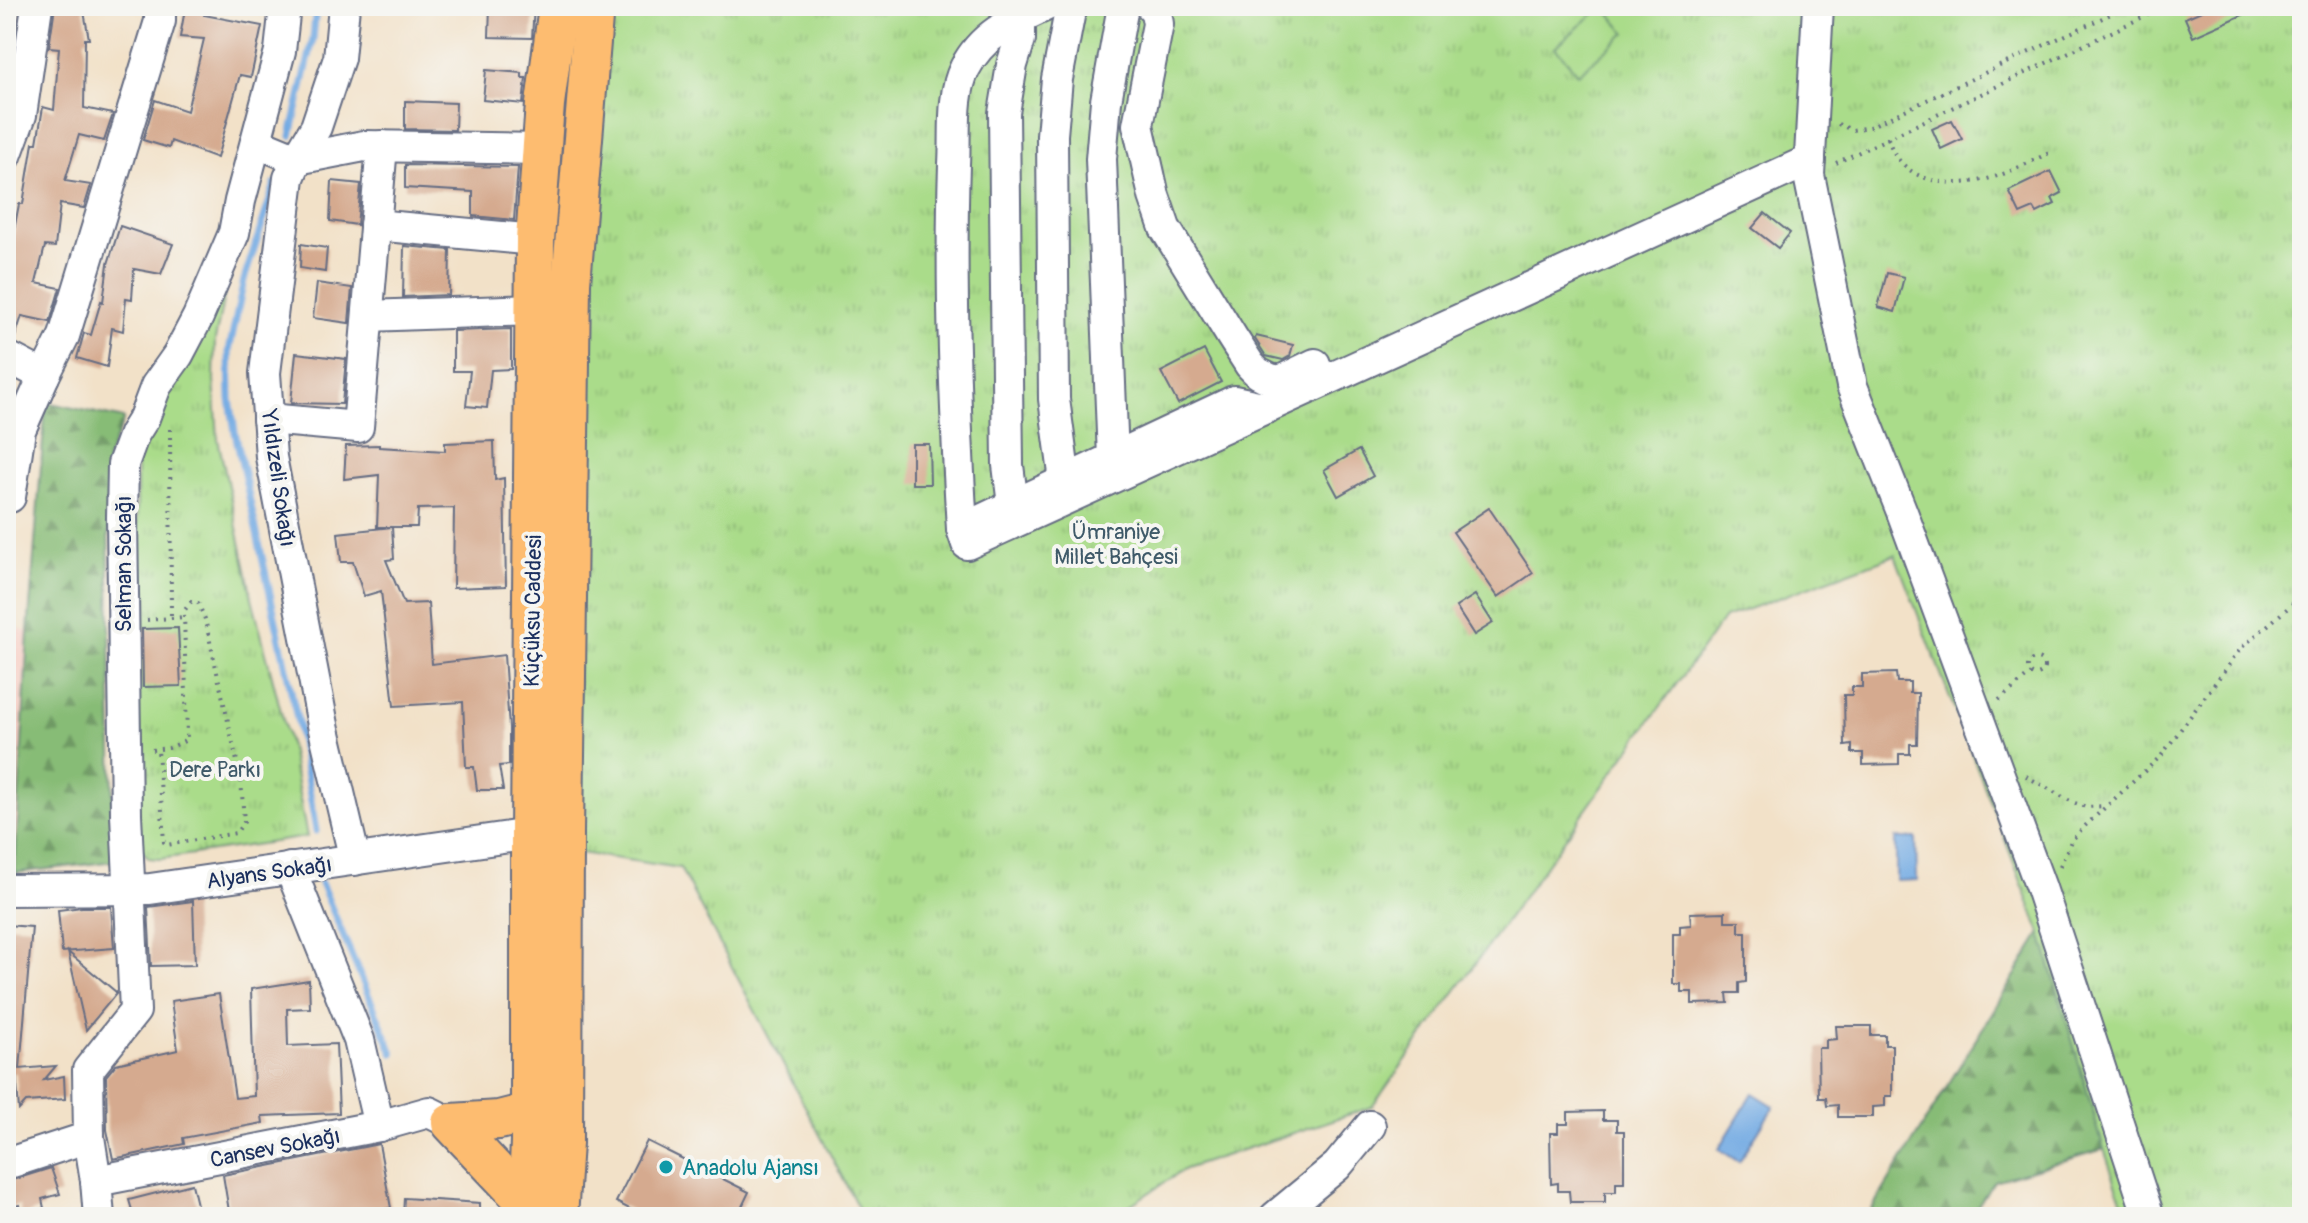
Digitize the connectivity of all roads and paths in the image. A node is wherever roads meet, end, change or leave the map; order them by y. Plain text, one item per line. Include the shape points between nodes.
1 (37, 6) edge
2 (160, 6) edge
3 (285, 6) edge
4 (344, 6) edge
5 (558, 6) edge
6 (594, 6) edge
7 (1071, 6) edge
8 (1123, 6) edge
9 (1151, 6) edge
10 (1818, 6) edge
11 (2128, 6) edge
12 (2166, 6) edge
13 (1032, 12) edge
14 (1888, 138) junction
15 (256, 142) junction
16 (382, 146) junction
17 (1815, 148) junction
18 (542, 149) junction
19 (2049, 153) dead end
20 (6, 156) edge
21 (297, 159) junction
22 (375, 225) junction
23 (535, 240) junction
24 (534, 310) junction
25 (368, 316) junction
26 (6, 356) edge
27 (44, 376) junction
28 (1267, 408) junction
29 (268, 419) junction
30 (170, 429) dead end
31 (1113, 458) junction
32 (1065, 481) junction
33 (10, 497) dead end
34 (1013, 505) junction
35 (962, 529) junction
36 (2302, 596) edge
37 (184, 617) junction
38 (171, 618) junction
39 (142, 621) dead end
40 (2031, 674) junction
41 (1994, 704) dead end
42 (158, 749) junction
43 (125, 753) junction
44 (2019, 772) dead end
45 (2108, 806) junction
46 (547, 834) junction
47 (355, 860) junction
48 (290, 868) junction
49 (2055, 875) dead end
50 (129, 889) junction
51 (6, 890) edge
52 (530, 1112) junction
53 (451, 1123) junction
54 (379, 1126) junction
55 (1370, 1126) dead end
56 (89, 1137) junction
57 (6, 1164) edge
58 (96, 1181) junction
59 (536, 1213) edge
60 (99, 1217) edge
61 (1275, 1217) edge
62 (2149, 1217) edge

1 - 20 street via 21,115
2 - 27 street via 160,21 64,336
3 - 15 street, Selman Sokağı via 280,51
4 - 21 street, Yıldızeli Sokağı via 339,58 316,127
5 - 18 main road, Küçüksu Caddesi
6 - 46 main road, Küçüksu Caddesi via 571,283
7 - 32 street via 1052,135 1054,399
8 - 31 street via 1101,159
9 - 17 street via 1158,24 1138,125 1158,211 1250,365 1270,379 1280,381
10 - 17 street
11 - 17 path via 1869,127 1840,127
12 - 14 path
13 - 34 street via 1009,76 1004,113 1007,450
13 - 35 street via 986,39 957,88 952,221
14 - 17 path
14 - 19 path via 1900,163 1934,181 1984,179
15 - 21 street
15 - 43 street, Selman Sokağı via 234,233 215,280 156,386 123,464
16 - 18 street
16 - 21 street
16 - 22 street
17 - 28 street
17 - 62 street via 1852,386 2041,888
18 - 23 main road, Küçüksu Caddesi
21 - 29 street, Yıldızeli Sokağı via 289,178 265,373
22 - 23 street
22 - 25 street
23 - 24 main road, Küçüksu Caddesi
24 - 25 street
24 - 46 main road, Küçüksu Caddesi
25 - 29 street via 358,427
26 - 27 street
27 - 33 street via 20,430
28 - 31 street via 1234,401
28 - 35 street via 967,544
29 - 47 street, Yıldızeli Sokağı via 320,710
30 - 38 path
31 - 32 street
32 - 34 street
34 - 35 street
36 - 45 path via 2241,648 2161,756
37 - 38 path
37 - 42 path via 188,736 182,743
37 - 42 path via 191,602 198,603 205,619 243,791 244,822 236,833 175,845 164,842
38 - 39 path
40 - 40 path via 2029,664 2041,661 2043,672
40 - 41 path
42 - 43 path
43 - 50 street, Selman Sokağı
44 - 45 path via 2072,802
45 - 49 path via 2071,841
46 - 47 street, Alyans Sokağı
46 - 52 main road, Küçüksu Caddesi
46 - 59 main road, Küçüksu Caddesi via 563,1143
47 - 48 street, Alyans Sokağı
48 - 50 street, Alyans Sokağı
48 - 54 street via 359,1040
50 - 51 street, Alyans Sokağı
50 - 56 street, Selman Sokağı via 135,1011 88,1070
52 - 53 main road
52 - 59 main road, Küçüksu Caddesi via 529,1172
53 - 54 street, Cansev Sokağı via 429,1112
53 - 59 main road
54 - 58 street, Cansev Sokağı
55 - 61 street via 1337,1166
56 - 57 street
56 - 58 street, Selman Sokağı
58 - 60 street, Selman Sokağı

